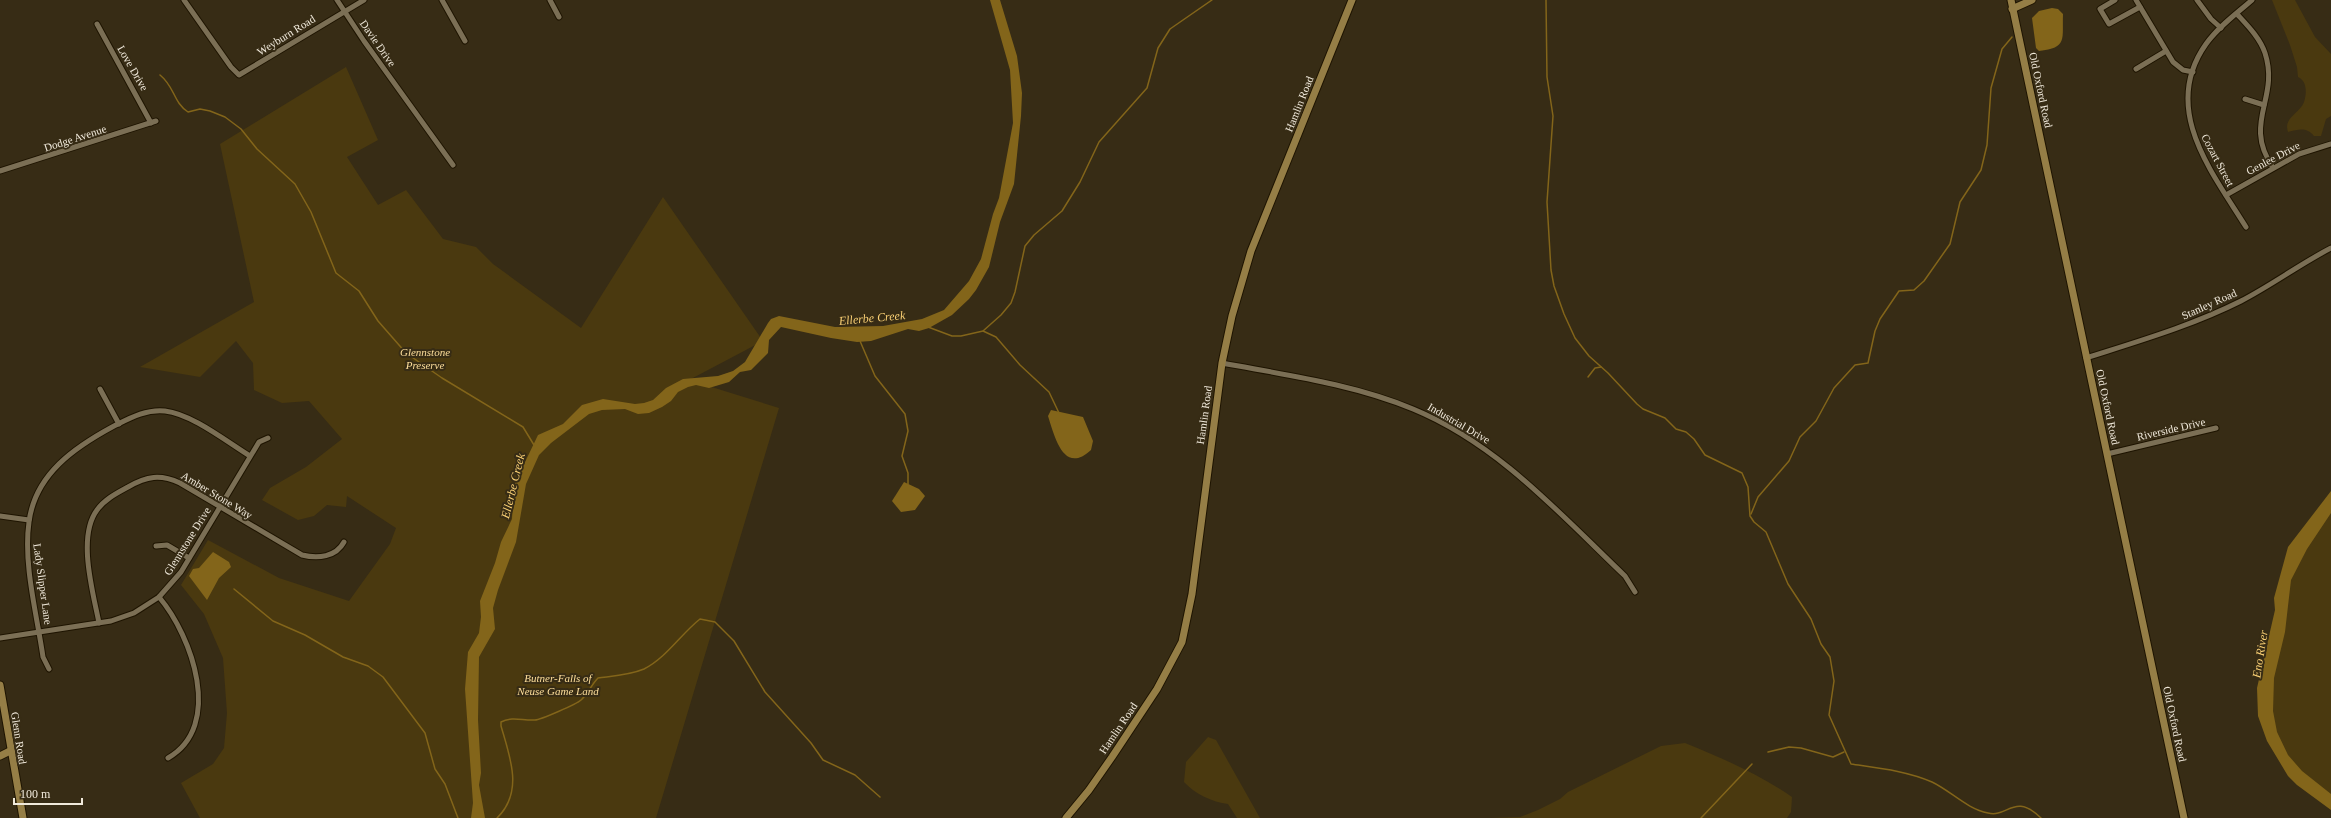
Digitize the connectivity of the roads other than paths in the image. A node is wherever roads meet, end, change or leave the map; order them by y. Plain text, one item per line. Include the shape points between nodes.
1 (184, 0) edge
2 (337, 0) edge
3 (364, 0) edge
4 (442, 0) edge
5 (550, 0) edge
6 (1352, 0) edge
7 (2011, 0) edge
8 (2032, 0) edge
9 (2115, 0) edge
10 (2136, 0) edge
11 (2197, 0) edge
12 (2252, 0) edge
13 (2140, 7) junction
14 (2012, 9) junction
15 (344, 11) junction
16 (2237, 14) junction
17 (559, 17) dead end
18 (97, 24) dead end
19 (2221, 28) junction
20 (465, 41) dead end
21 (2166, 51) junction
22 (2136, 69) dead end
23 (2192, 72) junction
24 (2245, 99) dead end
25 (2264, 106) junction
26 (153, 122) joint
27 (2331, 144) edge
28 (452, 165) dead end
29 (2273, 168) junction
30 (0, 171) edge
31 (2226, 196) junction
32 (2246, 228) dead end
33 (2331, 248) edge
34 (2086, 358) junction
35 (1222, 363) junction
36 (100, 389) dead end
37 (119, 424) junction
38 (2216, 428) dead end
39 (268, 438) dead end
40 (2107, 454) junction
41 (250, 456) junction
42 (220, 507) junction
43 (0, 516) edge
44 (29, 520) junction
45 (344, 542) dead end
46 (156, 546) dead end
47 (189, 558) junction
48 (1635, 592) dead end
49 (159, 598) junction
50 (99, 623) junction
51 (39, 632) junction
52 (0, 638) edge
53 (49, 669) dead end
54 (0, 685) edge
55 (10, 751) junction
56 (0, 756) edge
57 (168, 758) dead end
58 (23, 818) edge
59 (1066, 818) edge
60 (2184, 818) edge

1 - 15 street, Weyburn Road via 231,67 239,74
2 - 15 street, Davie Drive
3 - 15 street, Weyburn Road
4 - 20 street
5 - 17 street
6 - 35 street, Hamlin Road via 1246,266 1230,322
7 - 14 street, Old Oxford Road
8 - 14 street
9 - 13 street via 2100,9 2109,24
10 - 13 street
11 - 19 street
12 - 16 street, Cozart Street
13 - 21 street
14 - 34 street, Old Oxford Road
15 - 28 street, Davie Drive
16 - 19 street, Cozart Street
16 - 25 street via 2256,36 2265,53 2269,78
18 - 26 street, Love Drive
19 - 23 street, Cozart Street via 2206,45
21 - 22 street
21 - 23 street via 2179,68
23 - 31 street, Cozart Street via 2188,96 2192,132
24 - 25 street
25 - 29 street via 2259,128 2261,145
26 - 30 street, Dodge Avenue
27 - 29 street, Genlee Drive via 2299,154
29 - 31 street, Genlee Drive
31 - 32 street, Cozart Street
33 - 34 street, Stanley Road via 2260,291 2197,321
34 - 40 street, Old Oxford Road
35 - 48 street, Industrial Drive via 1345,387 1428,416 1479,445 1512,469 1625,576
35 - 59 street, Hamlin Road via 1192,594 1182,642 1160,684 1112,757
36 - 37 street
37 - 41 street, Lady Slipper Lane via 146,412 172,412
37 - 44 street, Lady Slipper Lane via 76,448 57,465 42,484
38 - 40 street, Riverside Drive
39 - 41 street, Glennstone Drive via 259,442
40 - 60 street, Old Oxford Road
41 - 42 street, Glennstone Drive
42 - 45 street, Amber Stone Way via 302,555 315,557 333,554
42 - 47 street, Glennstone Drive
42 - 50 street, Amber Stone Way via 180,483 161,476 144,479 108,499 91,520 87,540
43 - 44 street
44 - 51 street, Lady Slipper Lane via 27,550
46 - 47 street via 167,545
47 - 49 street, Glennstone Drive
49 - 50 street, Glennstone Drive via 134,613
49 - 57 street via 174,616 187,640 196,679 198,709 194,730 182,748
50 - 51 street, Glennstone Drive
51 - 52 street, Glennstone Drive
51 - 53 street, Lady Slipper Lane via 43,657
54 - 55 street, Glenn Road
55 - 56 street
55 - 58 street, Glenn Road

